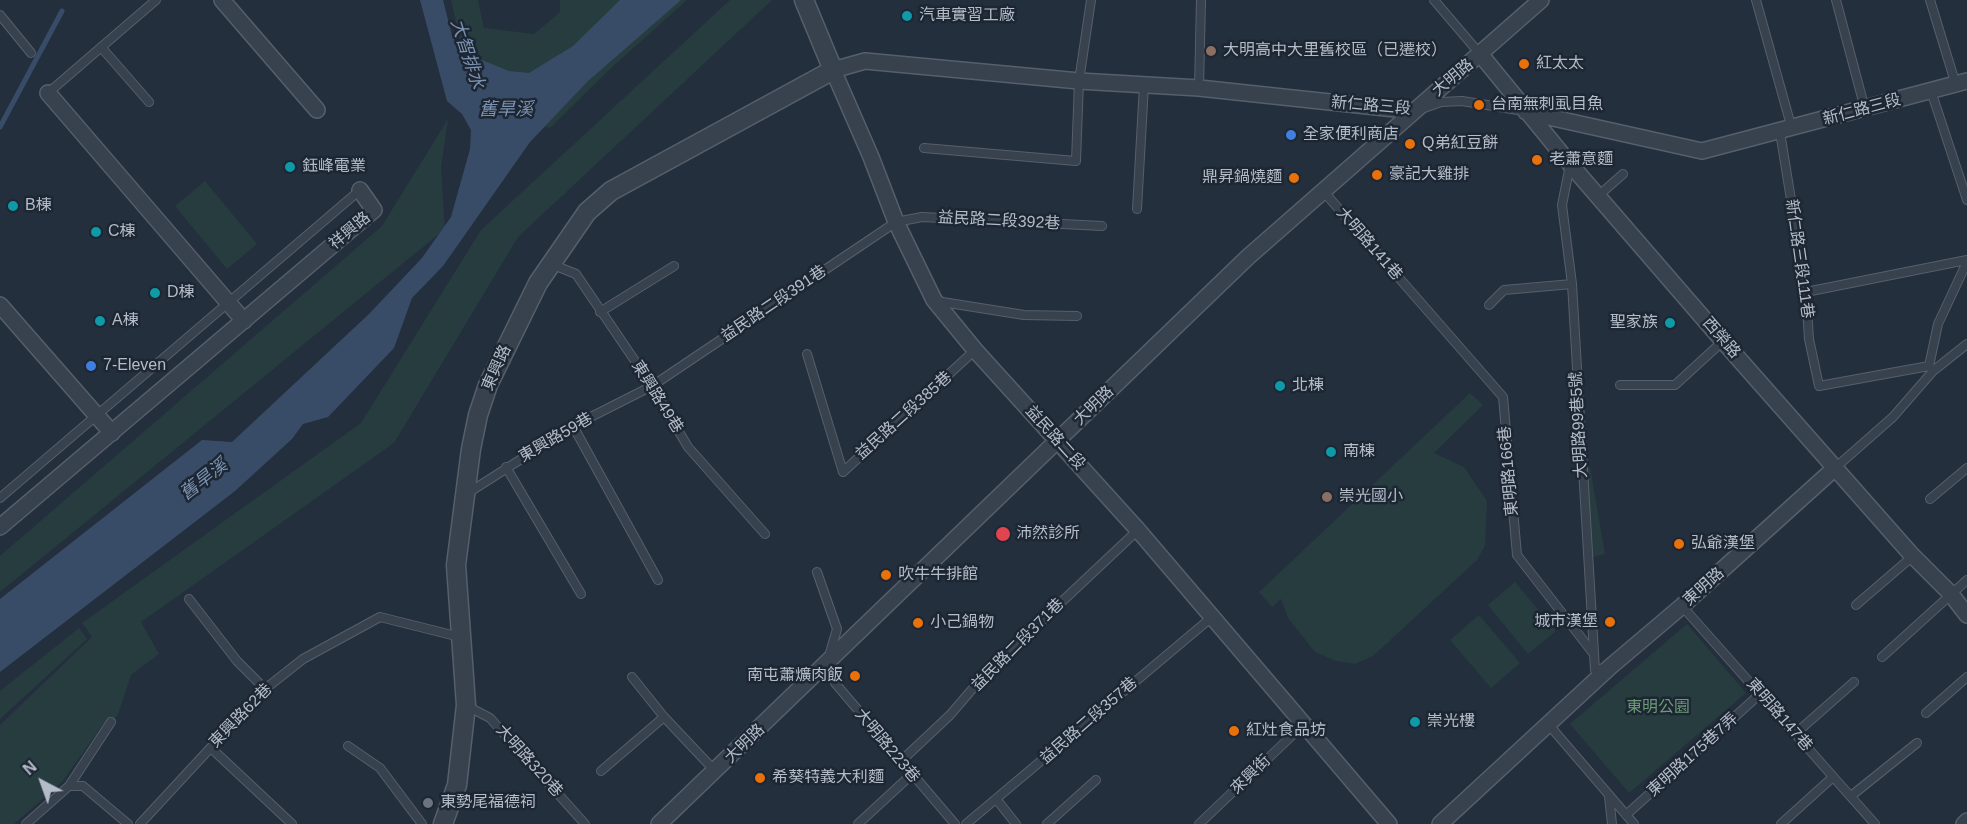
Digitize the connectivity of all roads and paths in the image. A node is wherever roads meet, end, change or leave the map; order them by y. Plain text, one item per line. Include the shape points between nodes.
1 (156, 0) edge
2 (222, 0) edge
3 (804, 0) edge
4 (1091, 0) edge
5 (1201, 0) edge
6 (1434, 0) edge
7 (1540, 0) edge
8 (1756, 0) edge
9 (1836, 0) edge
10 (1930, 0) edge
11 (0, 15) edge
12 (101, 47) junction
13 (31, 53) dead end
14 (1481, 55) junction
15 (833, 70) junction
16 (1079, 81) junction
17 (1962, 83) edge
18 (1144, 85) junction
19 (1199, 88) junction
20 (1931, 91) junction
21 (48, 93) joint
22 (149, 102) dead end
23 (1865, 109) junction
24 (317, 110) dead end
25 (1414, 111) junction
26 (1526, 112) junction
27 (1786, 130) junction
28 (924, 148) dead end
29 (1570, 165) junction
30 (1623, 174) dead end
31 (360, 190) joint
32 (1324, 192) junction
33 (1598, 196) junction
34 (1967, 200) edge
35 (1137, 209) dead end
36 (896, 222) junction
37 (1102, 226) dead end
38 (1967, 261) edge
39 (550, 264) junction
40 (674, 266) dead end
41 (1572, 284) junction
42 (1806, 292) junction
43 (1414, 296) joint
44 (934, 300) junction
45 (227, 302) junction
46 (0, 305) edge
47 (1489, 305) dead end
48 (600, 312) junction
49 (1077, 316) dead end
50 (244, 321) junction
51 (1723, 341) junction
52 (1967, 344) edge
53 (975, 350) junction
54 (807, 354) dead end
55 (1931, 368) junction
56 (1620, 385) dead end
57 (652, 386) junction
58 (96, 416) junction
59 (573, 426) junction
60 (112, 433) junction
61 (1058, 442) junction
62 (506, 467) junction
63 (1835, 468) junction
64 (1967, 468) edge
65 (464, 495) junction
66 (0, 498) edge
67 (1930, 499) dead end
68 (0, 527) edge
69 (1138, 530) junction
70 (765, 534) dead end
71 (1912, 556) junction
72 (817, 572) dead end
73 (658, 580) dead end
74 (1967, 580) edge
75 (1950, 593) junction
76 (581, 594) dead end
77 (189, 599) dead end
78 (1856, 605) dead end
79 (1682, 606) junction
80 (1967, 614) edge
81 (1212, 616) junction
82 (460, 637) junction
83 (1593, 653) junction
84 (1882, 657) dead end
85 (827, 663) junction
86 (1610, 667) junction
87 (633, 676) dead end
88 (1967, 677) edge
89 (1854, 682) dead end
90 (265, 689) junction
91 (1760, 694) junction
92 (466, 705) junction
93 (1926, 713) dead end
94 (664, 717) junction
95 (111, 723) dead end
96 (1303, 725) junction
97 (1549, 725) junction
98 (1796, 734) junction
99 (1917, 743) dead end
100 (348, 746) dead end
101 (211, 748) junction
102 (900, 762) junction
103 (601, 771) dead end
104 (716, 772) junction
105 (910, 775) junction
106 (1833, 777) junction
107 (1096, 780) dead end
108 (69, 786) junction
109 (1609, 794) junction
110 (1851, 796) junction
111 (997, 800) junction
112 (1626, 815) junction
113 (1967, 821) edge
114 (26, 824) edge
115 (128, 824) edge
116 (140, 824) edge
117 (292, 824) edge
118 (422, 824) edge
119 (443, 824) edge
120 (585, 824) edge
121 (659, 824) edge
122 (858, 824) edge
123 (955, 824) edge
124 (966, 824) edge
125 (1016, 824) edge
126 (1047, 824) edge
127 (1199, 824) edge
128 (1389, 824) edge
129 (1440, 824) edge
130 (1612, 824) edge
131 (1634, 824) edge
132 (1781, 824) edge
133 (1875, 824) edge
134 (1964, 824) edge

1 - 12 lane
2 - 24 street
3 - 15 street, 益民路二段
4 - 16 lane
5 - 19 lane
6 - 14 lane
7 - 14 street, 大明路
8 - 27 lane, 新仁路三段111巷
9 - 23 lane
10 - 17 lane
11 - 13 lane
12 - 21 lane
12 - 22 lane
14 - 25 street, 大明路
14 - 26 street, 西榮路
15 - 16 street, 新仁路三段 via 865,62
15 - 36 street, 益民路二段
15 - 39 street, 東興路 via 611,191 587,212
16 - 18 street, 新仁路三段
16 - 28 lane via 1076,160
17 - 20 street, 新仁路三段
18 - 19 street, 新仁路三段
18 - 35 lane
19 - 25 street, 新仁路三段
20 - 23 street, 新仁路三段
20 - 34 lane
21 - 45 street
23 - 27 street, 新仁路三段
25 - 26 lane, 新仁路三段 via 1441,102 1462,101
25 - 32 street, 大明路
26 - 27 street, 新仁路三段 via 1702,151
26 - 29 street, 西榮路
27 - 42 lane, 新仁路三段111巷
29 - 33 street, 西榮路
29 - 41 lane, 大明路99巷5號 via 1562,205
30 - 33 lane
31 - 45 lane, 祥興路
31 - 50 street, 祥興路 via 374,210
32 - 43 lane, 大明路141巷
32 - 61 street, 大明路 via 1248,257
33 - 51 street, 西榮路
36 - 37 lane, 益民路二段392巷 via 922,217
36 - 44 street, 益民路二段
36 - 57 lane, 益民路二段391巷
38 - 42 lane
38 - 55 lane via 1938,324
39 - 48 lane, 東興路49巷 via 576,274
39 - 65 street, 東興路 via 488,386 478,415
40 - 48 lane
41 - 47 lane via 1504,291
41 - 83 lane, 大明路99巷5號
42 - 55 lane, 新仁路三段111巷 via 1809,339 1819,386
43 - 83 lane, 東明路166巷 via 1503,397 1517,555
44 - 49 lane via 1024,315
44 - 53 street, 益民路二段
45 - 50 street
45 - 58 lane, 祥興路
46 - 58 street
48 - 57 lane, 東興路49巷
50 - 60 street, 祥興路
51 - 56 lane via 1675,385
51 - 63 street, 西榮路
52 - 55 lane, 東明路
53 - 54 lane, 益民路二段385巷 via 843,472
53 - 61 street, 益民路二段
55 - 63 lane, 東明路 via 1893,417
57 - 59 lane, 東興路59巷
57 - 70 lane, 東興路49巷 via 688,447
58 - 60 street
58 - 66 lane, 祥興路
59 - 62 lane, 東興路59巷
59 - 73 lane
60 - 68 street, 祥興路
61 - 69 street, 益民路二段
61 - 85 street, 大明路
62 - 65 lane, 東興路59巷
62 - 76 lane
63 - 71 street, 西榮路
63 - 79 street, 東明路
64 - 67 lane
65 - 82 street, 東興路 via 456,565
69 - 81 street, 益民路二段
69 - 102 lane, 益民路二段371巷 via 986,673 950,715
71 - 75 street, 西榮路
71 - 78 lane
72 - 85 lane via 837,629
74 - 75 lane
75 - 80 street, 西榮路
75 - 84 lane
77 - 90 lane via 237,662
79 - 86 street, 東明路
79 - 91 lane, 東明路147巷
81 - 96 street, 益民路二段
81 - 111 lane, 益民路二段357巷
82 - 90 lane, 東興路62巷 via 380,617 303,659
82 - 92 street, 東興路
83 - 86 lane via 1594,670
85 - 102 lane, 大明路223巷 via 835,683
85 - 104 street, 大明路
86 - 97 street, 東明路
87 - 94 lane
88 - 93 lane
89 - 98 lane
90 - 101 lane, 東興路62巷
91 - 98 lane, 東明路147巷
91 - 112 lane, 東明路175巷7弄
92 - 119 street, 東興路 via 457,785
92 - 120 lane, 大明路320巷 via 490,718
94 - 103 lane
94 - 104 lane
95 - 108 lane
96 - 127 lane, 來興街
96 - 128 street, 益民路二段
97 - 109 lane
97 - 129 street, 東明路
98 - 106 lane, 東明路147巷
99 - 110 lane
100 - 118 lane via 380,768
101 - 116 lane, 東興路62巷
101 - 117 lane
102 - 105 lane, 大明路223巷
104 - 121 street, 大明路
105 - 122 lane
105 - 123 lane, 大明路223巷
106 - 110 lane, 東明路147巷
106 - 132 lane
107 - 126 lane
108 - 114 lane
108 - 115 lane via 83,786
109 - 112 lane
109 - 130 lane
110 - 133 lane, 東明路147巷
111 - 124 lane, 益民路二段357巷
111 - 125 lane
112 - 131 lane
113 - 134 street

